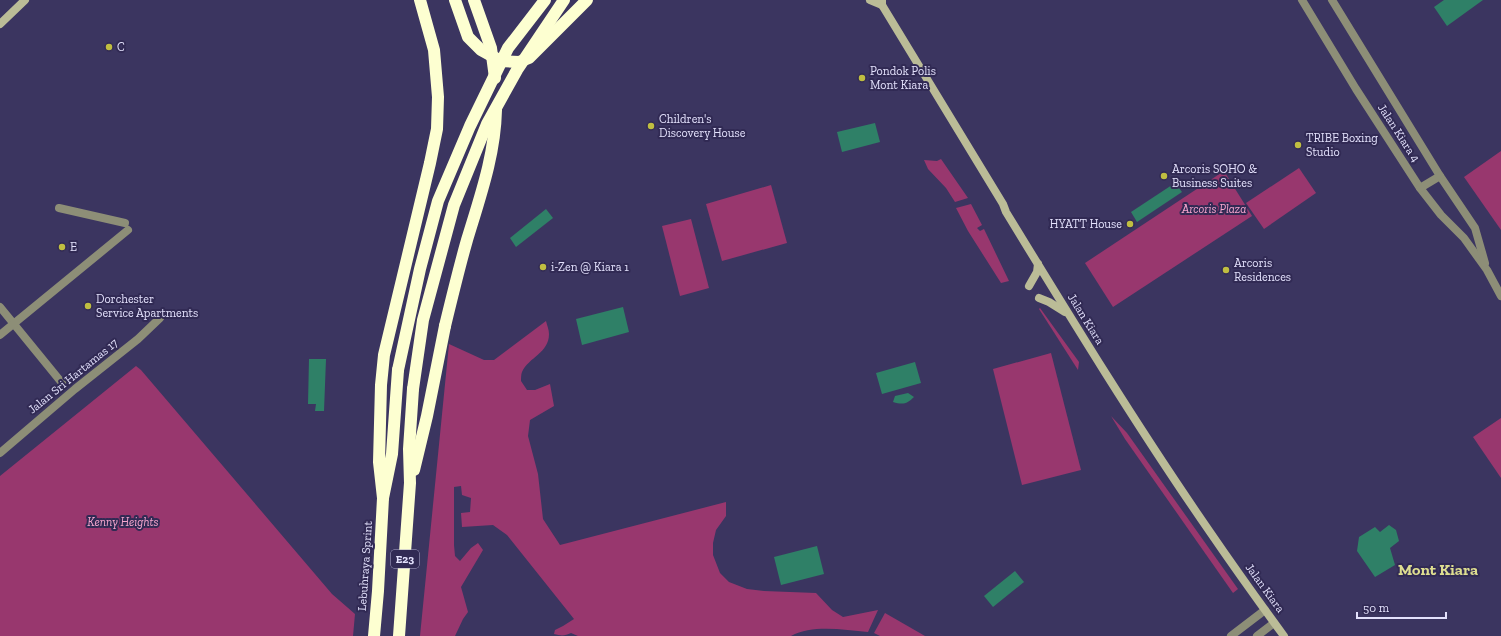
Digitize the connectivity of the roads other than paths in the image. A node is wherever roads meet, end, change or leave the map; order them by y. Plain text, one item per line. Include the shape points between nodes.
1 (25, 0) edge
2 (420, 0) edge
3 (455, 0) edge
4 (474, 0) edge
5 (545, 0) edge
6 (564, 0) edge
7 (577, 0) edge
8 (587, 0) edge
9 (870, 0) edge
10 (1302, 0) edge
11 (1332, 0) edge
12 (882, 3) edge
13 (0, 24) edge
14 (554, 35) junction
15 (1440, 176) junction
16 (1420, 188) junction
17 (59, 208) dead end
18 (1038, 264) junction
19 (1487, 270) junction
20 (1029, 286) dead end
21 (1501, 296) edge
22 (1039, 298) dead end
23 (0, 307) edge
24 (1068, 313) junction
25 (160, 318) dead end
26 (13, 324) junction
27 (0, 335) edge
28 (62, 383) dead end
29 (0, 452) edge
30 (410, 483) junction
31 (383, 498) junction
32 (1265, 610) junction
33 (1274, 623) junction
34 (374, 636) edge
35 (399, 636) edge
36 (1231, 636) edge
37 (1257, 636) edge
38 (1284, 636) edge

1 - 13 main road
2 - 31 highway via 434,50 438,97 437,129 384,355 379,462
3 - 14 highway via 468,37 481,50 501,61 519,62 529,58
4 - 30 highway, bridge via 491,48 496,87 495,125 489,166 445,326 427,416
5 - 31 highway, bridge via 508,48 470,126 438,201 398,370 392,454
6 - 30 highway, bridge via 517,70 487,124 454,205 423,320 408,449
7 - 14 highway
8 - 14 highway
9 - 12 main road, Jalan Kiara
10 - 16 street, Jalan Kiara 4
11 - 15 street, Jalan Kiara 4
12 - 18 main road, Jalan Kiara
15 - 16 street
15 - 19 street, Jalan Kiara 4 via 1475,228
16 - 19 street, Jalan Kiara 4 via 1441,215 1464,238
17 - 26 street via 127,226
18 - 20 main road via 1037,272
18 - 24 main road, Jalan Kiara
19 - 21 street, Jalan Kiara 4
22 - 24 main road
23 - 26 street
24 - 32 main road, Jalan Kiara via 1209,532
25 - 29 street, Jalan Sri Hartamas 17
26 - 27 street
26 - 28 street
30 - 35 highway, E23
31 - 34 highway, Lebuhraya Sprint / E23
32 - 33 main road, Jalan Kiara
32 - 36 street
33 - 37 street
33 - 38 main road, Jalan Kiara

